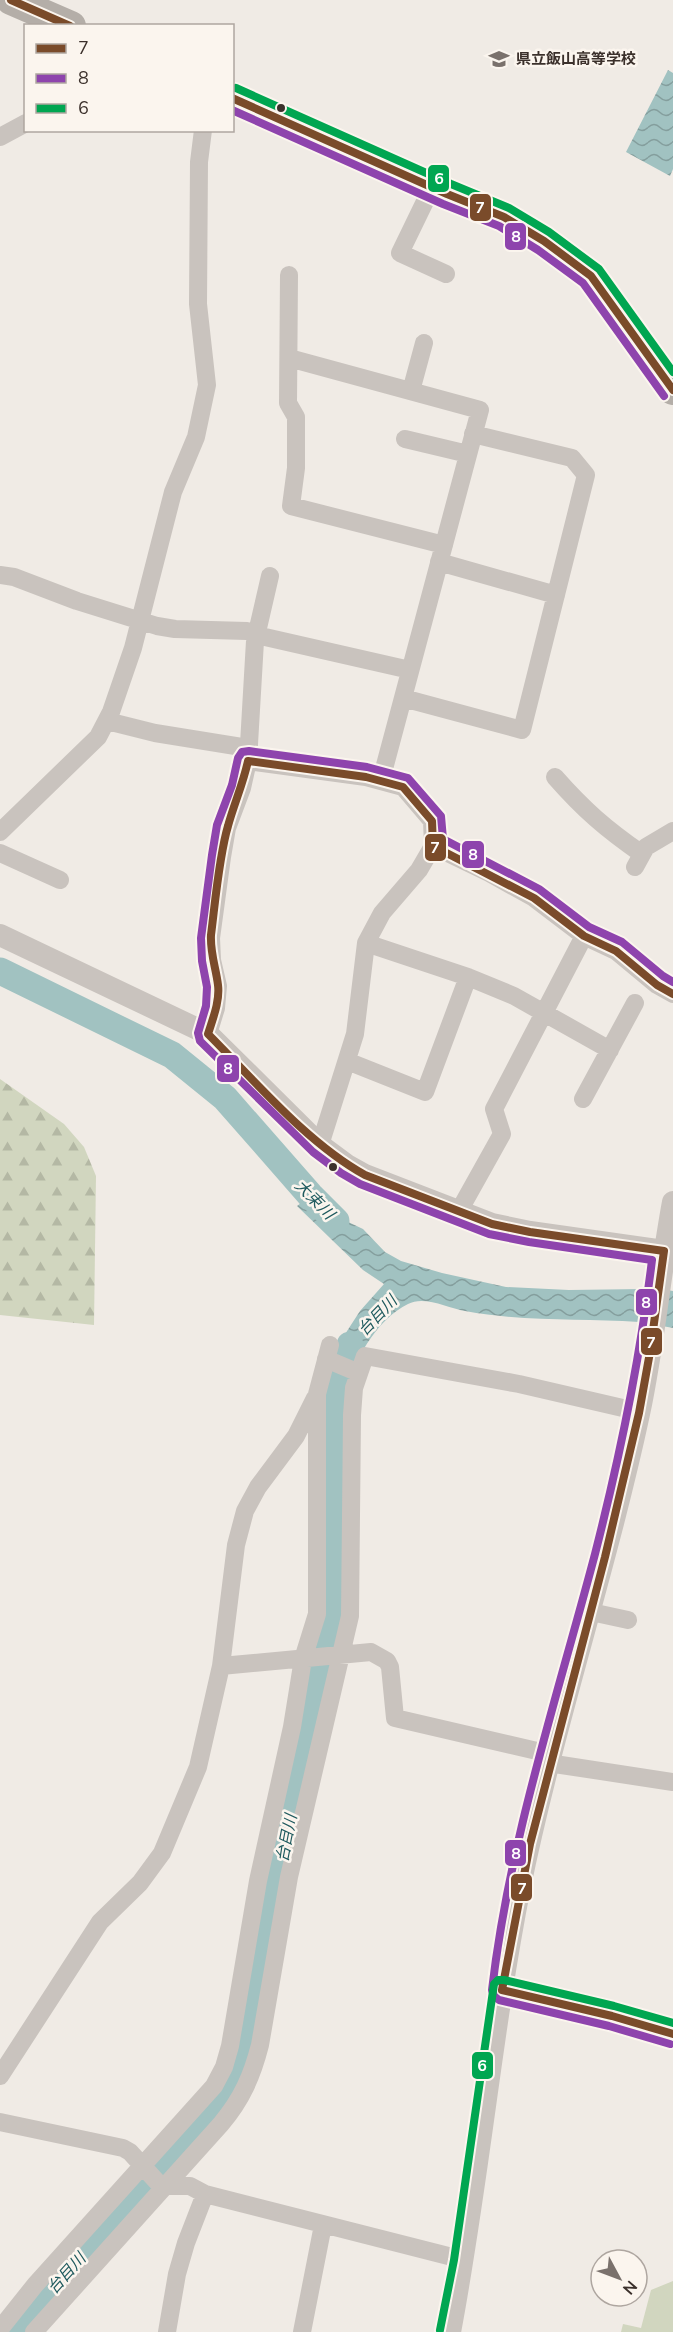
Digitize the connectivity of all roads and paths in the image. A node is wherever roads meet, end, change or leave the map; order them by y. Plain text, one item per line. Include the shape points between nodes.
1 (11, 0) edge
2 (65, 24) edge
3 (234, 99) edge
4 (24, 124) edge
5 (203, 132) edge
6 (0, 138) edge
7 (432, 187) junction
8 (446, 274) dead end
9 (289, 275) dead end
10 (424, 343) dead end
11 (290, 358) junction
12 (673, 390) edge
13 (411, 391) junction
14 (473, 434) junction
15 (405, 439) dead end
16 (468, 454) junction
17 (442, 554) junction
18 (0, 575) edge
19 (270, 576) dead end
20 (556, 595) junction
21 (140, 621) junction
22 (257, 634) junction
23 (410, 670) junction
24 (403, 698) junction
25 (107, 721) junction
26 (248, 755) junction
27 (555, 777) dead end
28 (381, 780) junction
29 (673, 831) edge
30 (0, 832) edge
31 (433, 846) junction
32 (0, 853) edge
33 (60, 880) dead end
34 (0, 935) edge
35 (584, 936) junction
36 (366, 942) junction
37 (468, 977) junction
38 (673, 993) edge
39 (635, 1003) dead end
40 (544, 1012) junction
41 (208, 1035) junction
42 (610, 1050) junction
43 (347, 1061) junction
44 (584, 1099) dead end
45 (321, 1145) junction
46 (673, 1202) edge
47 (459, 1211) junction
48 (664, 1251) junction
49 (664, 1280) edge
50 (357, 1372) junction
51 (317, 1394) junction
52 (640, 1412) junction
53 (591, 1612) junction
54 (628, 1620) dead end
55 (338, 1655) junction
56 (306, 1659) junction
57 (221, 1666) junction
58 (549, 1758) junction
59 (673, 1782) edge
60 (502, 1990) junction
61 (673, 2034) edge
62 (0, 2076) edge
63 (0, 2122) edge
64 (144, 2168) junction
65 (161, 2185) junction
66 (205, 2194) junction
67 (323, 2224) junction
68 (464, 2260) junction
69 (0, 2329) edge
70 (33, 2332) edge
71 (167, 2332) edge
72 (302, 2332) edge
73 (450, 2332) edge

1 - 2 highway
3 - 7 highway
4 - 6 street
5 - 21 street via 198,303 207,385 196,437 173,492
7 - 8 street via 400,253
7 - 12 highway via 504,217 591,276
9 - 11 street
10 - 13 street
11 - 13 street
11 - 17 street via 288,403 296,417 291,506
13 - 14 street via 480,410
14 - 16 street
14 - 20 street via 572,458 586,475
15 - 16 street
16 - 17 street
17 - 20 street
17 - 23 street
18 - 21 street
19 - 22 street
20 - 24 street via 522,730
21 - 22 street via 175,629
21 - 25 street
22 - 23 street
22 - 26 street
23 - 24 street
24 - 28 street
25 - 26 street
25 - 30 street via 98,737
26 - 28 street
26 - 41 street via 222,857 211,938 218,986
27 - 29 street via 579,805 639,860 646,847
28 - 31 street via 403,787 413,796 432,821
31 - 35 street via 534,898
31 - 36 street via 419,870 382,913
32 - 33 street
34 - 41 street
35 - 38 street via 616,951 657,985
35 - 40 street
36 - 37 street
36 - 43 street via 355,1034
37 - 40 street
37 - 43 street via 425,1092
39 - 42 street
40 - 42 street
40 - 47 street via 494,1109 502,1134
41 - 45 street
42 - 44 street
43 - 45 street
45 - 47 street via 365,1175
46 - 48 street
47 - 48 street via 492,1224 530,1232
48 - 49 street
49 - 52 street
50 - 51 street via 329,1355
50 - 52 street via 365,1356 519,1384
50 - 55 street via 352,1415 350,1616
51 - 56 street via 318,1591 317,1614
51 - 57 street via 296,1436 245,1511 236,1545
52 - 53 street
53 - 54 street
53 - 58 street
55 - 56 street
55 - 58 street via 371,1652 387,1661 395,1718
55 - 65 street via 289,1877 254,2070 237,2105
56 - 57 street
56 - 64 street via 258,1881 224,2067 214,2086
57 - 62 street via 198,1767 162,1853 140,1883 100,1922
58 - 59 street
58 - 60 street
60 - 61 street
60 - 68 street
63 - 64 street via 114,2145 130,2152
64 - 65 street
64 - 69 street via 35,2285
65 - 66 street via 190,2186
65 - 70 street
66 - 67 street
66 - 71 street via 177,2274
67 - 68 street
67 - 72 street
68 - 73 street

